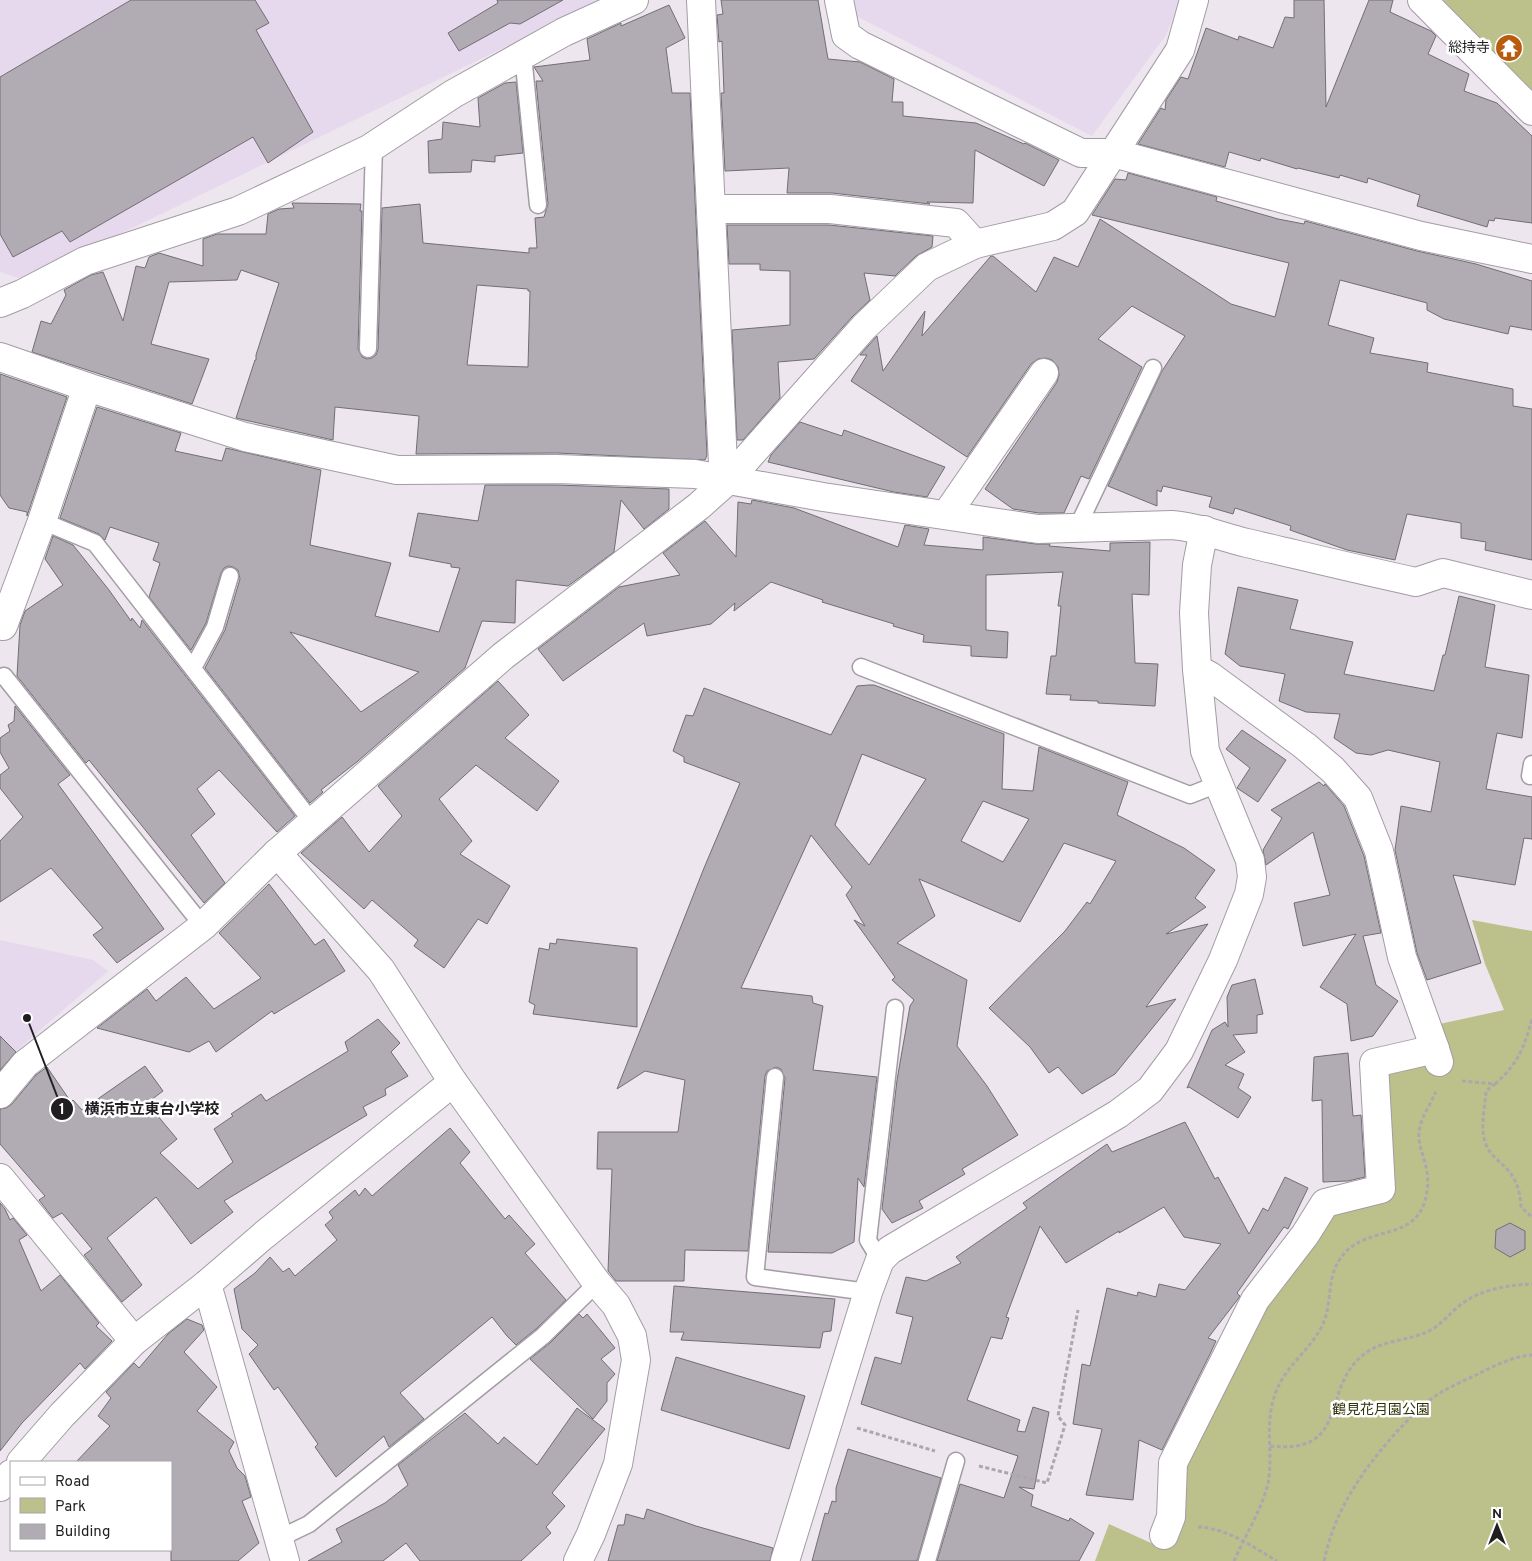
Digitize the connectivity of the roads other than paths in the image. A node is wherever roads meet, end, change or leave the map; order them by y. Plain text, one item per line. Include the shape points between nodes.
1 (634, 0) edge
2 (700, 0) edge
3 (839, 0) edge
4 (1194, 0) edge
5 (1422, 0) edge
6 (523, 55) junction
7 (1532, 111) edge
8 (374, 146) junction
9 (1113, 153) junction
10 (538, 205) dead end
11 (711, 209) junction
12 (974, 244) junction
13 (1532, 259) edge
14 (0, 303) edge
15 (368, 349) dead end
16 (0, 357) edge
17 (1153, 368) dead end
18 (1044, 373) dead end
19 (87, 387) junction
20 (727, 481) junction
21 (946, 516) junction
22 (42, 521) junction
23 (1077, 528) junction
24 (1204, 530) junction
25 (230, 576) dead end
26 (1532, 595) edge
27 (3, 626) dead end
28 (861, 667) dead end
29 (193, 668) junction
30 (1197, 669) junction
31 (4, 676) dead end
32 (1218, 784) junction
33 (313, 823) junction
34 (277, 854) junction
35 (203, 926) junction
36 (895, 1008) dead end
37 (775, 1077) dead end
38 (453, 1082) junction
39 (0, 1094) edge
40 (0, 1178) edge
41 (880, 1260) junction
42 (597, 1283) junction
43 (207, 1284) junction
44 (868, 1292) junction
45 (134, 1341) junction
46 (22, 1461) edge
47 (956, 1461) dead end
48 (10, 1475) edge
49 (0, 1487) edge
50 (1166, 1530) road end
51 (282, 1550) edge
52 (578, 1561) edge
53 (785, 1561) edge
54 (926, 1561) edge

1 - 6 street
2 - 11 street
3 - 9 street via 846,35 860,45 1081,152
4 - 9 street via 1180,50
5 - 7 street
6 - 8 street via 453,94
6 - 10 lane
8 - 14 street via 238,211 85,261
8 - 15 lane
9 - 12 street via 1075,212 1053,226
9 - 13 street via 1421,236
11 - 12 street via 830,209 956,223
11 - 20 street via 723,464
12 - 20 street via 927,266 864,327
16 - 19 street
17 - 23 lane
18 - 21 street
19 - 20 street via 245,437 397,470 557,469 695,474
19 - 22 street
20 - 21 street
20 - 33 street via 700,506 503,656
21 - 23 street via 1038,529
22 - 27 street
22 - 29 lane via 95,543
23 - 24 street via 1172,525
24 - 26 street via 1242,542 1416,582 1443,573
24 - 30 street via 1197,565 1194,613
25 - 29 lane via 215,628
28 - 32 lane via 1190,795
29 - 33 lane
30 - 32 street via 1205,751
30 - 50 street via 1305,746 1358,798 1379,851 1402,956 1438,1064 1374,1063 1381,1189 1325,1203 1305,1235 1255,1300 1173,1463 1171,1517
31 - 35 lane
32 - 41 street via 1250,860 1252,877 1249,894 1223,960 1179,1051 1150,1090 1118,1114 890,1250
33 - 34 street
34 - 35 street
34 - 38 street via 381,970
35 - 39 street via 25,1064
36 - 41 lane via 868,1240
37 - 44 lane via 755,1277
38 - 42 street
38 - 43 street
40 - 45 street
41 - 44 street
42 - 51 lane via 543,1336 309,1524
42 - 52 street via 616,1306 632,1336 636,1360 618,1464
43 - 45 street
43 - 51 street
44 - 53 street
45 - 46 street
47 - 54 lane
48 - 49 street

